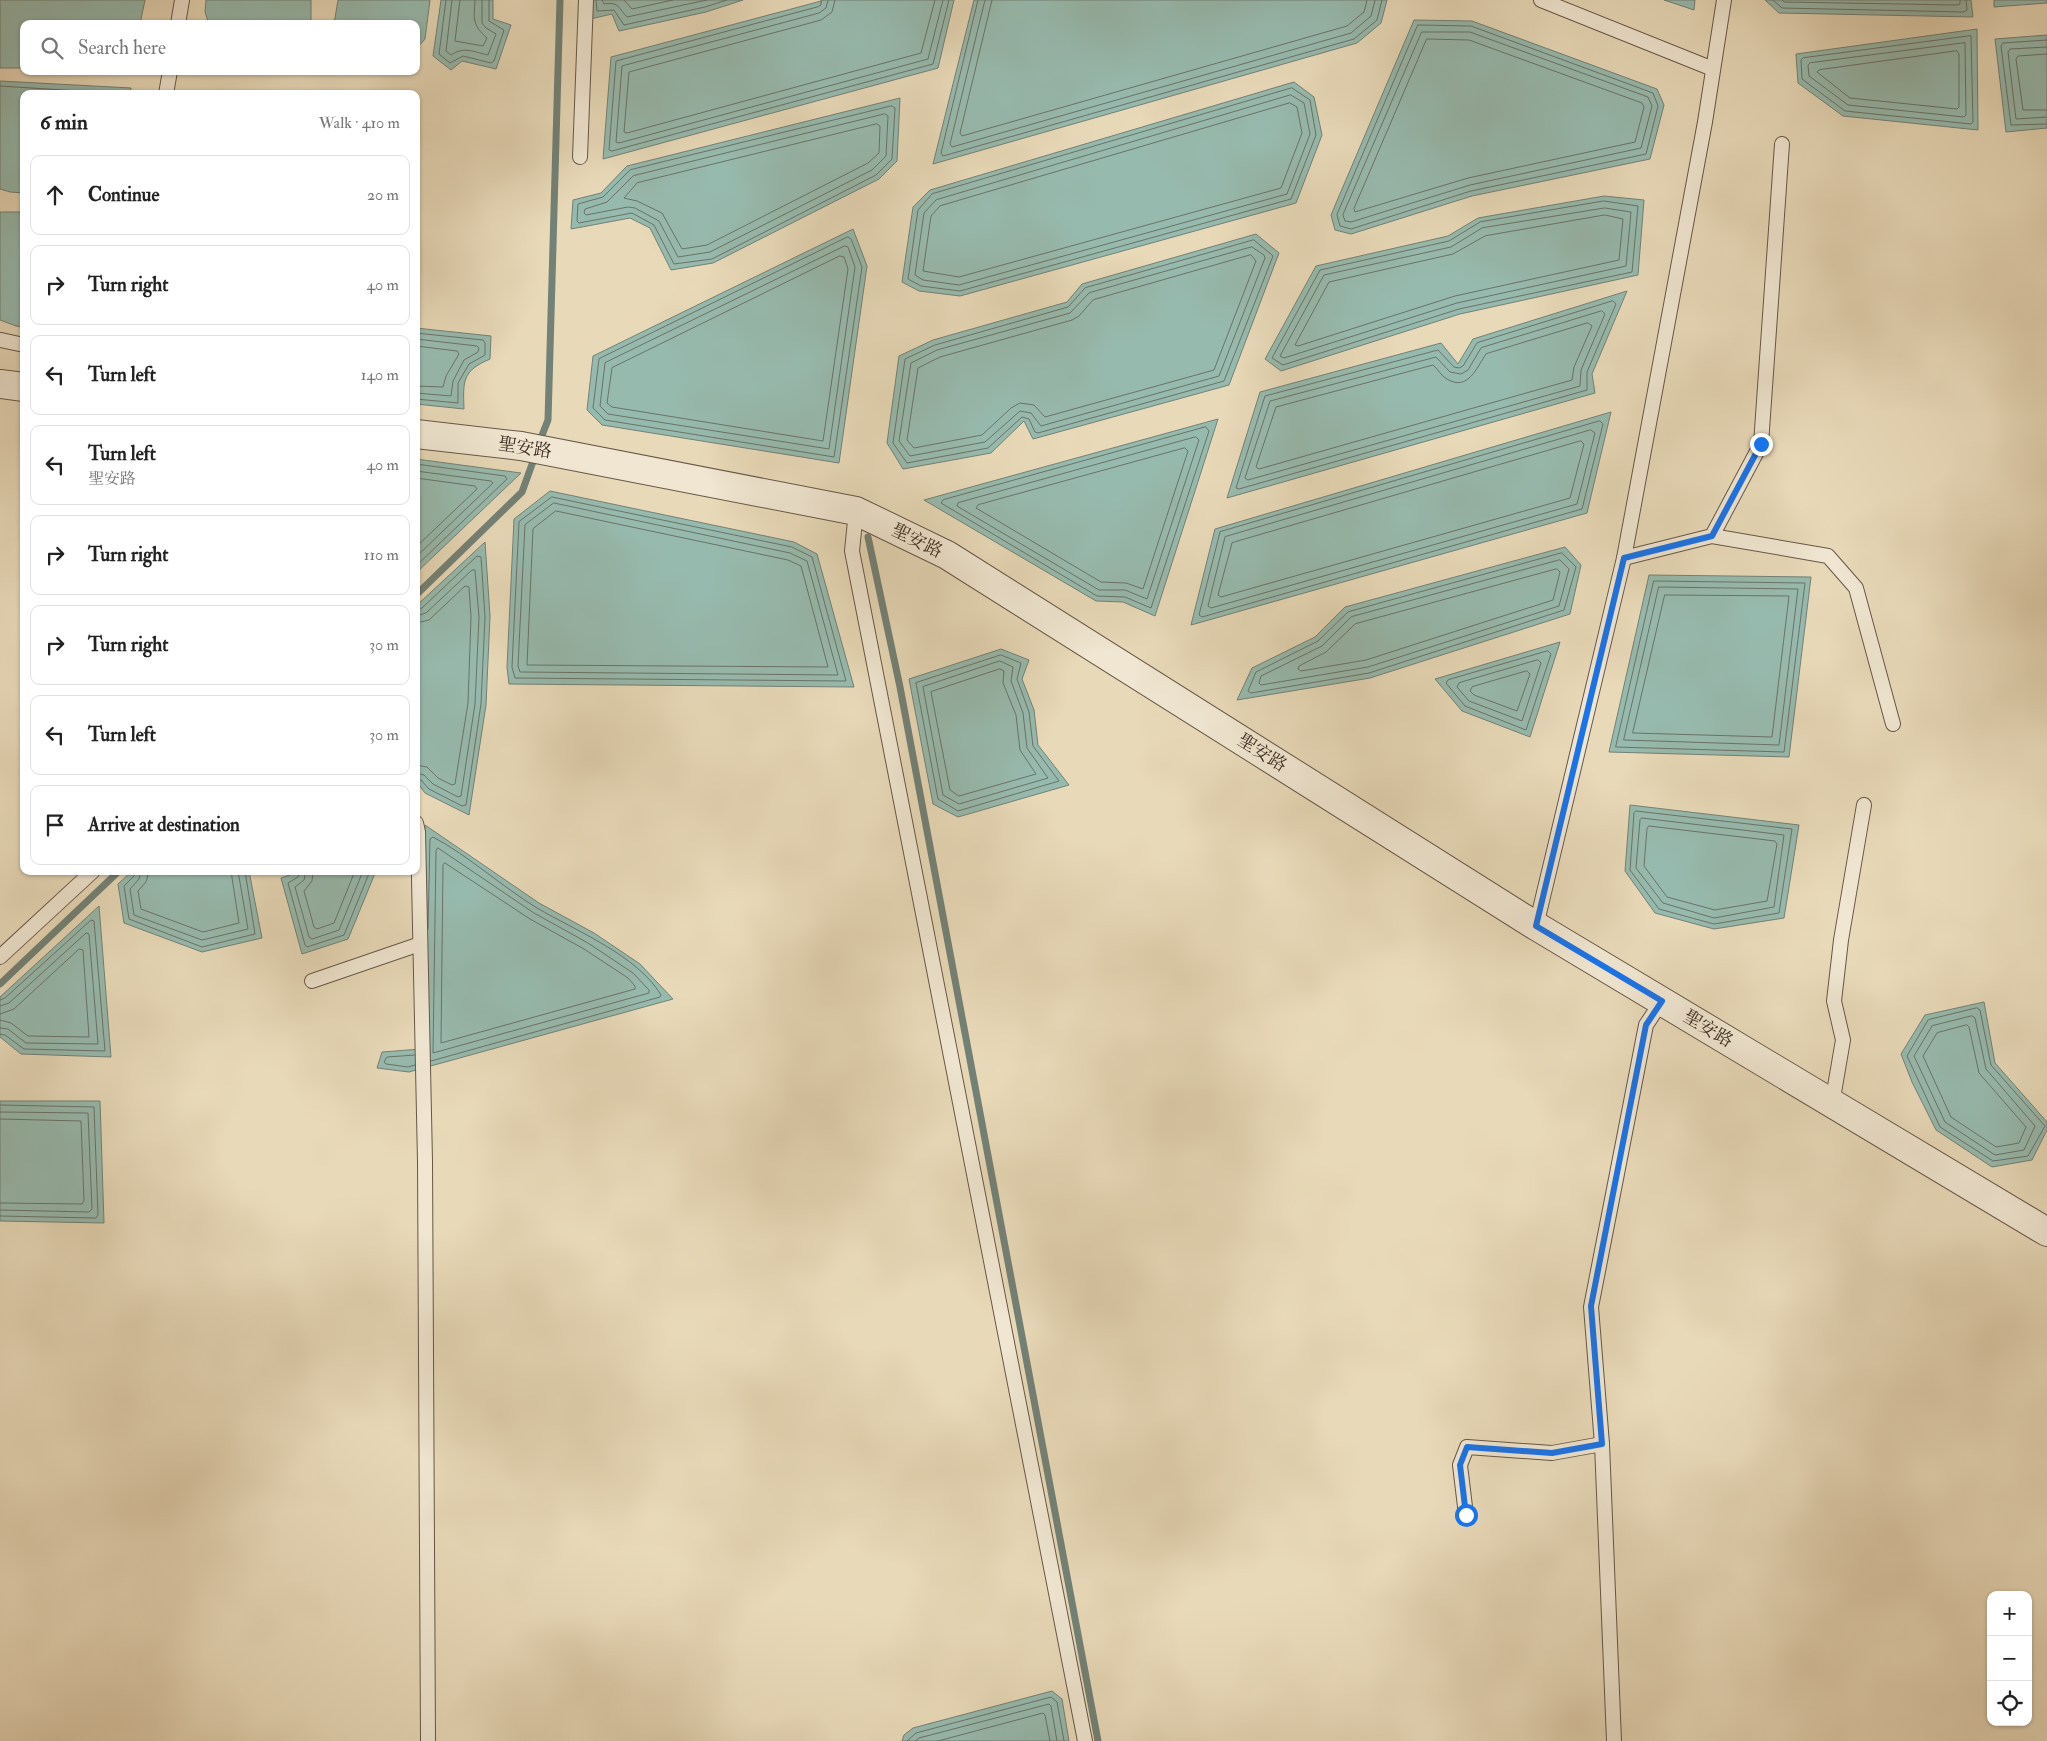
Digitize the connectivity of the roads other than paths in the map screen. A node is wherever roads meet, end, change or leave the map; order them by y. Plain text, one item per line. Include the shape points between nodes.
1 (182, 0) edge
2 (586, 0) edge
3 (1541, 0) edge
4 (1724, 0) edge
5 (179, 20) edge
6 (1713, 69) junction
7 (169, 75) edge
8 (167, 90) edge
9 (1782, 144) dead end
10 (580, 157) dead end
11 (1, 340) edge
12 (20, 344) edge
13 (0, 384) edge
14 (20, 386) edge
15 (420, 434) edge
16 (856, 511) junction
17 (1712, 536) junction
18 (1624, 558) junction
19 (1893, 724) dead end
20 (1864, 805) dead end
21 (89, 875) edge
22 (419, 875) edge
23 (1536, 926) junction
24 (420, 944) junction
25 (0, 957) edge
26 (312, 981) dead end
27 (1662, 1001) junction
28 (1832, 1104) junction
29 (2047, 1232) edge
30 (1602, 1444) junction
31 (1466, 1515) dead end
32 (428, 1741) edge
33 (1085, 1741) edge
34 (1614, 1741) edge

1 - 5 lane
2 - 10 lane
3 - 6 lane
4 - 6 lane
6 - 18 lane
7 - 8 lane
9 - 17 lane via 1761,444
11 - 12 lane
13 - 14 street
15 - 16 street, 聖安路 via 521,446
16 - 23 street, 聖安路 via 947,555
16 - 33 lane via 852,550
17 - 18 lane
17 - 19 lane via 1828,556 1856,588
18 - 23 lane
20 - 28 lane via 1834,1001 1843,1040
21 - 25 lane
22 - 24 lane
23 - 27 street, 聖安路
24 - 26 lane
24 - 32 lane via 425,1171
27 - 28 street, 聖安路
27 - 30 lane via 1646,1025 1591,1306
28 - 29 street, 聖安路
30 - 31 lane via 1552,1453 1467,1447 1460,1465
30 - 34 lane

